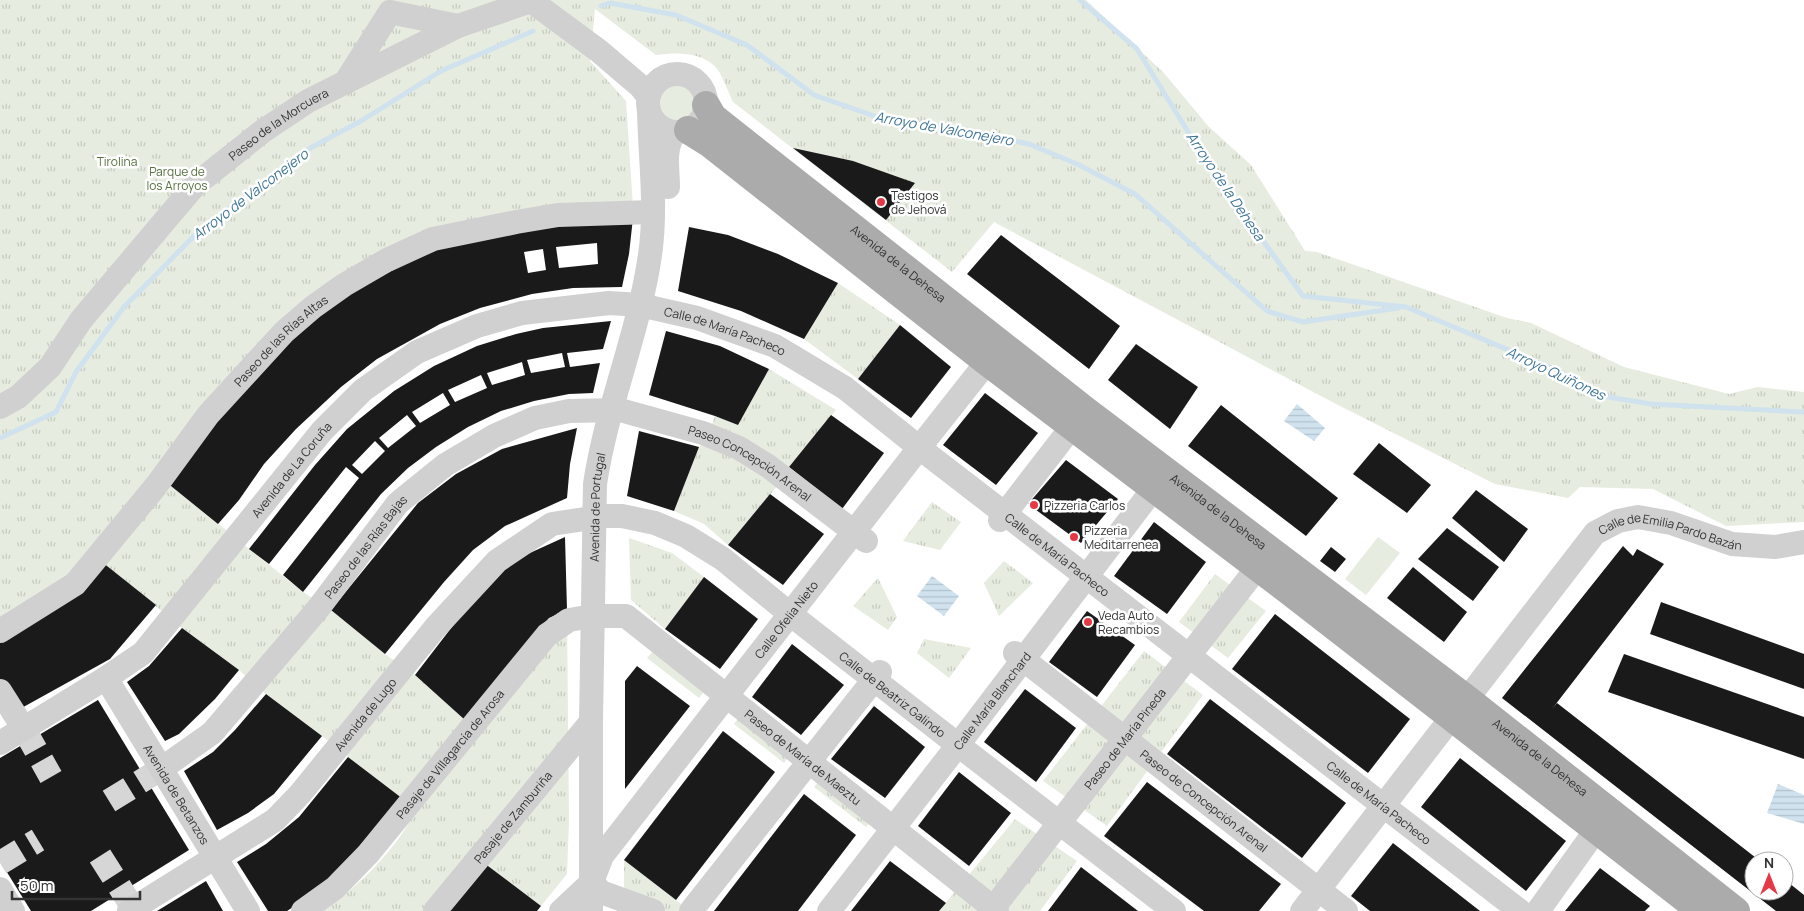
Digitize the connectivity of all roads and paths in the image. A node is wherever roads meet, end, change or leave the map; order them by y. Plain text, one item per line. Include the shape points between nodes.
1 (531, 0) edge
2 (556, 0) edge
3 (458, 26) junction
4 (666, 76) junction
5 (344, 83) junction
6 (648, 104) junction
7 (706, 105) junction
8 (681, 131) junction
9 (652, 212) junction
10 (646, 306) junction
11 (987, 362) junction
12 (0, 407) edge
13 (615, 409) junction
14 (1078, 418) junction
15 (919, 448) junction
16 (1154, 488) junction
17 (600, 516) junction
18 (1002, 517) junction
19 (860, 536) junction
20 (1804, 542) edge
21 (1257, 568) junction
22 (1086, 576) junction
23 (790, 614) junction
24 (599, 616) junction
25 (0, 631) edge
26 (1189, 655) junction
27 (1019, 656) junction
28 (877, 676) junction
29 (106, 678) junction
30 (0, 691) edge
31 (726, 696) junction
32 (1459, 708) junction
33 (591, 722) junction
34 (24, 729) junction
35 (1124, 738) junction
36 (0, 743) edge
37 (958, 746) junction
38 (810, 762) junction
39 (161, 769) junction
40 (1384, 807) junction
41 (1059, 823) junction
42 (894, 829) junction
43 (1596, 830) junction
44 (602, 856) junction
45 (215, 858) junction
46 (0, 889) edge
47 (1318, 889) junction
48 (596, 899) edge
49 (1687, 899) edge
50 (132, 910) edge
51 (994, 910) edge
52 (13, 911) edge
53 (248, 911) edge
54 (303, 911) edge
55 (435, 911) edge
56 (561, 911) edge
57 (653, 911) edge
58 (691, 911) edge
59 (829, 911) edge
60 (1174, 911) edge
61 (1302, 911) edge
62 (1346, 911) edge
63 (1520, 911) edge
64 (1538, 911) edge
65 (1736, 911) edge

1 - 3 street, Paseo de la Morcuera
1 - 6 street, Avenida de la Dehesa via 640,86
2 - 4 street, Avenida de la Dehesa via 648,70
3 - 5 street, Paseo de la Morcuera
3 - 5 street via 390,12
4 - 6 street via 654,84
4 - 7 street, Avenida de la Dehesa via 676,74 694,79 701,86
5 - 12 street, Paseo de la Morcuera via 308,101 263,131 195,185 81,320 50,367 18,397
6 - 8 street, Avenida de la Dehesa via 652,119 658,125 666,130
6 - 9 street, Avenida de Portugal
7 - 8 street via 700,120
7 - 14 main road, Avenida de la Dehesa via 713,117
8 - 10 street, Avenida de Portugal via 669,140 667,150 664,252
8 - 11 main road, Avenida de la Dehesa via 709,143
9 - 10 street, Avenida de Portugal
9 - 25 street, Paseo de las Rías Altas via 558,215 432,240 386,260 344,285 284,332 208,415 156,486 75,584
10 - 13 street, Avenida de Portugal
10 - 15 street, Calle de María Pacheco via 697,318 776,346 845,388
10 - 29 street, Avenida de La Coruña via 609,303 522,313 478,326 417,352 363,390 322,431 143,653
11 - 14 main road, Avenida de la Dehesa
11 - 15 street, Calle Ofelia Nieto
13 - 17 street, Avenida de Portugal via 600,449 595,484
13 - 19 street, Paseo Concepción Arenal via 704,433 739,448
13 - 39 street, Paseo de las Rías Bajas via 569,411 535,418 494,436 445,465 398,503 317,610 212,733
14 - 16 main road, Avenida de la Dehesa
14 - 18 street
14 - 32 main road, Avenida de la Dehesa
15 - 18 street, Calle de María Pacheco
15 - 19 street, Calle Ofelia Nieto
16 - 21 main road, Avenida de la Dehesa
16 - 22 street, Calle María Blanchard
17 - 23 street, Calle de Beatriz Galindo via 622,516 655,523 686,536 722,559
17 - 24 street, Avenida de Portugal
17 - 45 street, Avenida de Lugo via 552,524 497,561 435,628 300,794 275,820
18 - 22 street, Calle de María Pacheco
19 - 23 street, Calle Ofelia Nieto
20 - 32 street, Calle de Emilia Pardo Bazán via 1775,547 1732,544 1671,523 1638,517 1618,521 1594,533
21 - 26 street, Paseo de María Pineda
21 - 32 main road, Avenida de la Dehesa
22 - 26 street, Calle de María Pacheco
22 - 27 street, Calle María Blanchard
23 - 28 street, Calle de Beatriz Galindo
23 - 31 street, Calle Ofelia Nieto
24 - 31 street, Paseo de María de Maeztu via 626,616
24 - 33 street, Avenida de Portugal
24 - 44 street, Avenida de Portugal
24 - 54 street, Pasaje de Villagarcía de Arosa via 568,620 547,635 368,854 335,888
26 - 35 street, Paseo de María Pineda
26 - 40 street, Calle de María Pacheco
27 - 35 street, Paseo de Concepción Arenal
27 - 37 street, Calle María Blanchard
28 - 37 street, Calle de Beatriz Galindo
28 - 38 street
29 - 34 street, Avenida de La Coruña
29 - 39 street, Avenida de Betanzos
30 - 34 street
31 - 38 street, Paseo de María de Maeztu
31 - 44 street, Calle Ofelia Nieto
32 - 40 street, Calle de Emilia Pardo Bazán
32 - 43 main road, Avenida de la Dehesa
32 - 49 main road, Avenida de la Dehesa
33 - 48 street, Avenida de Portugal
33 - 55 street, Pasaje de Zamburiña
34 - 36 street, Avenida de La Coruña
35 - 41 street, Paseo de María Pineda
35 - 47 street, Paseo de Concepción Arenal
37 - 41 street, Calle de Beatriz Galindo
37 - 42 street, Calle María Blanchard
38 - 42 street, Paseo de María de Maeztu
38 - 58 street
39 - 45 street, Avenida de Betanzos
40 - 47 street, Calle de Emilia Pardo Bazán
40 - 63 street, Calle de María Pacheco
41 - 51 street, Paseo de María Pineda
41 - 60 street, Calle de Beatriz Galindo
42 - 51 street, Paseo de María de Maeztu
42 - 59 street, Calle María Blanchard
43 - 49 main road, Avenida de la Dehesa
43 - 64 street
44 - 48 street, Calle Ofelia Nieto
45 - 50 street, Avenida de Lugo
45 - 53 street, Avenida de Betanzos
46 - 52 street
47 - 61 street, Calle de Emilia Pardo Bazán
47 - 62 street, Paseo de Concepción Arenal
48 - 56 street
48 - 57 street
49 - 65 main road, Avenida de la Dehesa

